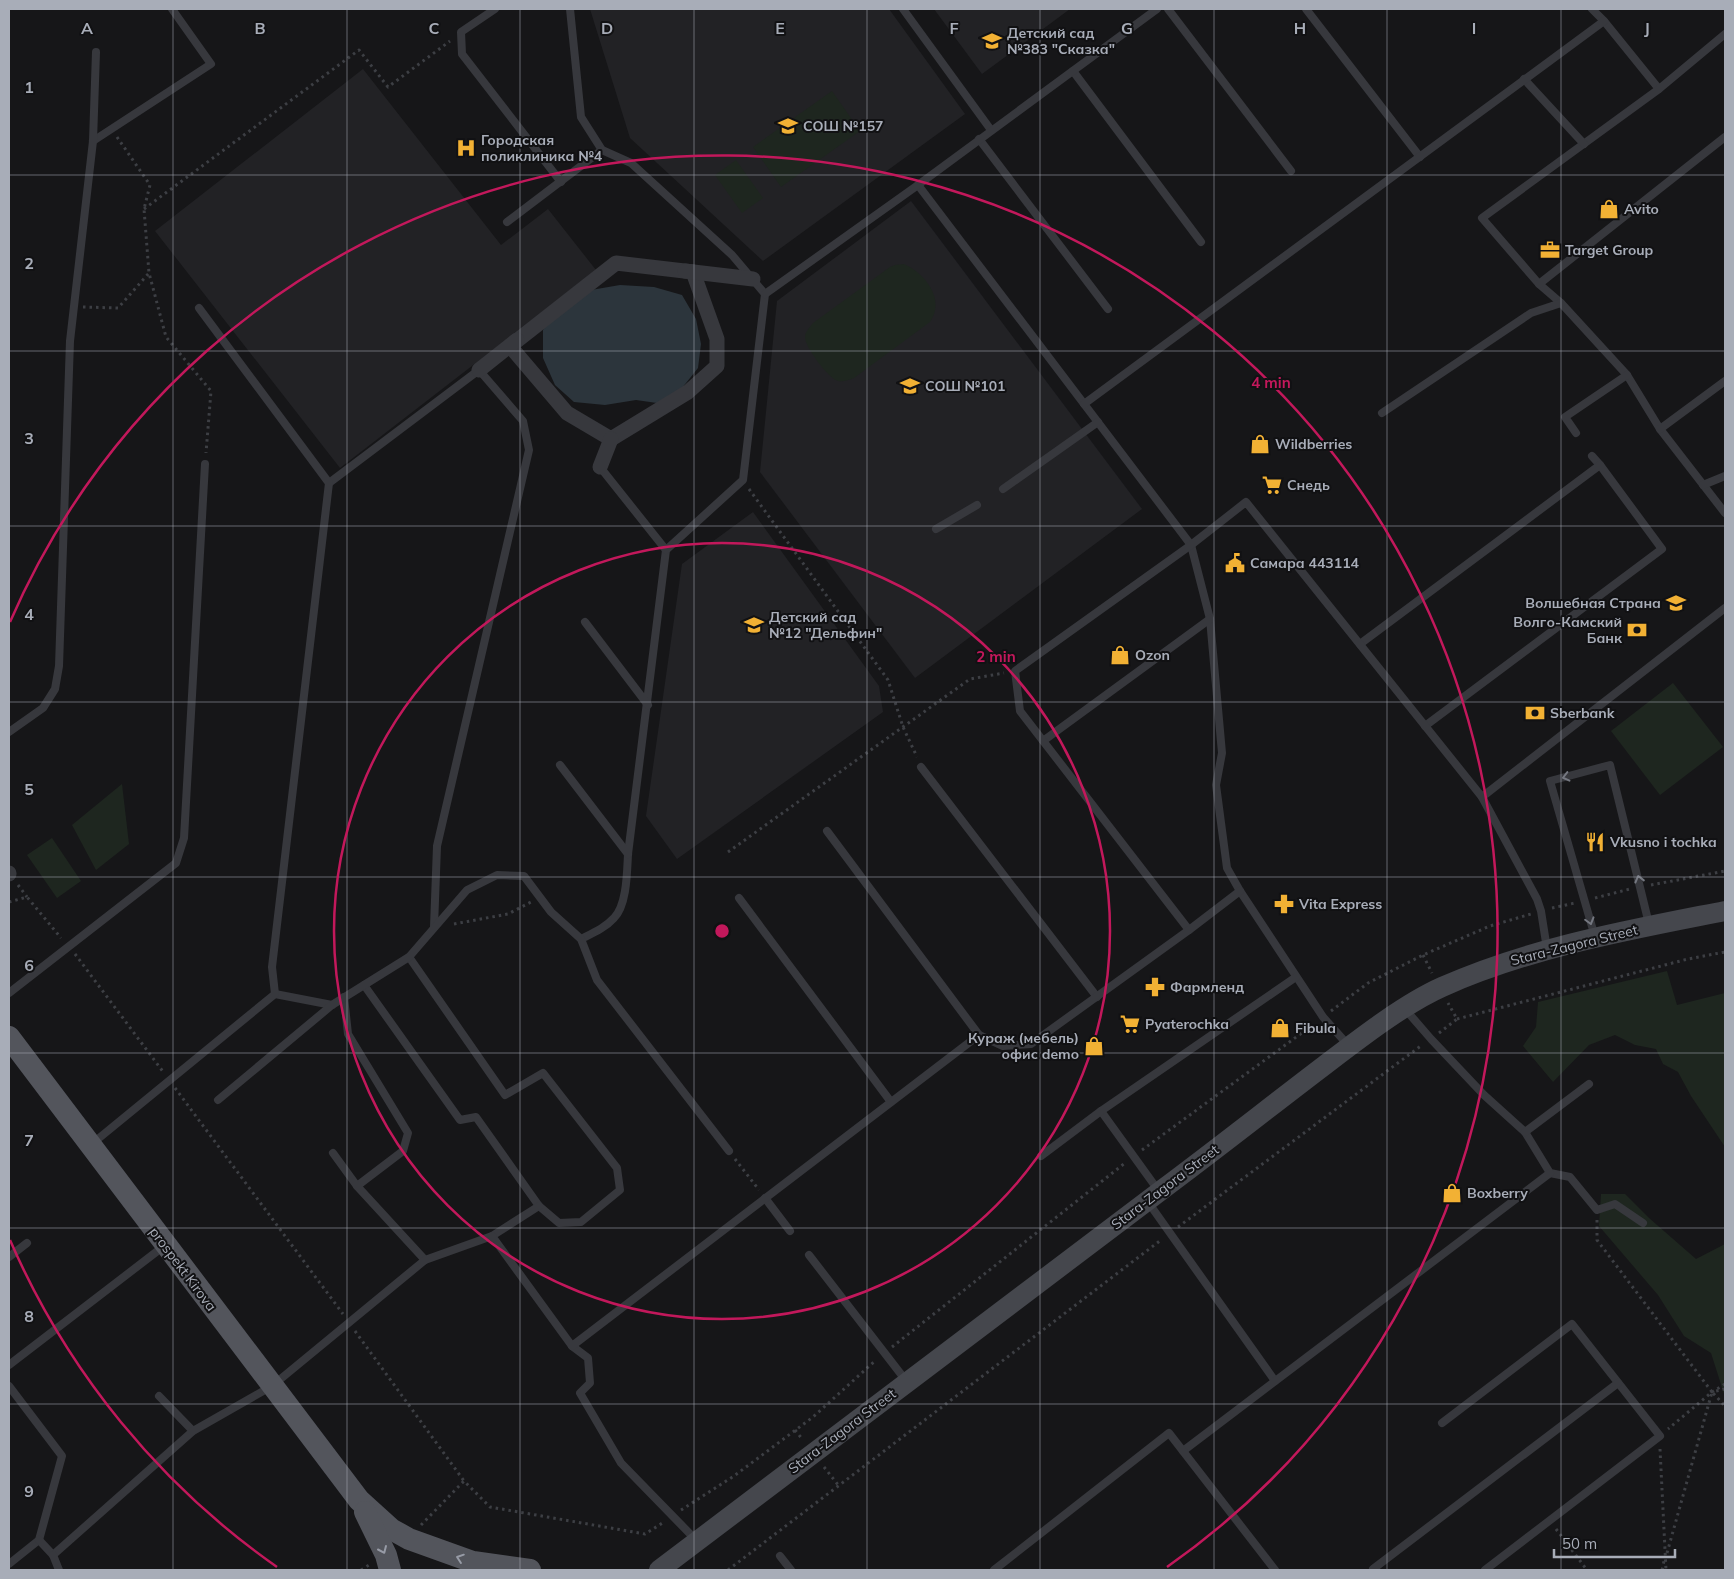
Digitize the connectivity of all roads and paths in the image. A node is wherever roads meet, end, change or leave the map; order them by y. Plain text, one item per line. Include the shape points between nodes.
1 (172, 9) edge
2 (495, 9) edge
3 (570, 9) edge
4 (903, 9) edge
5 (1157, 9) edge
6 (1168, 9) edge
7 (1306, 9) edge
8 (1592, 9) edge
9 (1604, 21) junction
10 (461, 32) junction
11 (1725, 34) edge
12 (96, 52) dead end
13 (1073, 71) junction
14 (1524, 79) junction
15 (1659, 89) junction
16 (111, 129) junction
17 (992, 130) junction
18 (1725, 137) edge
19 (980, 139) junction
20 (93, 141) junction
21 (1584, 144) junction
22 (602, 150) junction
23 (1420, 157) junction
24 (1291, 171) dead end
25 (560, 182) junction
26 (918, 185) junction
27 (144, 209) junction
28 (507, 222) dead end
29 (1201, 242) dead end
30 (693, 272) junction
31 (149, 273) junction
32 (753, 279) junction
33 (1539, 284) junction
34 (765, 294) junction
35 (1561, 303) junction
36 (74, 307) junction
37 (200, 308) dead end
38 (1108, 308) dead end
39 (510, 346) junction
40 (479, 370) junction
41 (1627, 375) junction
42 (1725, 381) edge
43 (1084, 404) junction
44 (1382, 413) dead end
45 (1098, 422) junction
46 (1660, 430) junction
47 (1576, 433) dead end
48 (611, 439) junction
49 (1592, 456) dead end
50 (205, 464) joint
51 (1600, 465) junction
52 (600, 467) joint
53 (1725, 476) edge
54 (743, 480) junction
55 (329, 483) junction
56 (1703, 485) junction
57 (1003, 489) dead end
58 (977, 505) dead end
59 (1725, 513) edge
60 (936, 529) dead end
61 (1191, 545) junction
62 (666, 550) junction
63 (1725, 608) edge
64 (1210, 620) junction
65 (585, 622) dead end
66 (1360, 644) junction
67 (1015, 671) junction
68 (648, 705) junction
69 (1425, 726) junction
70 (903, 727) junction
71 (9, 732) edge
72 (1043, 741) junction
73 (560, 765) dead end
74 (921, 767) joint
75 (1482, 797) junction
76 (826, 831) dead end
77 (728, 852) dead end
78 (628, 854) junction
79 (1725, 871) edge
80 (1641, 887) junction
81 (1240, 891) junction
82 (541, 897) junction
83 (739, 898) dead end
84 (1584, 900) junction
85 (9, 902) edge
86 (1541, 911) junction
87 (1725, 911) edge
88 (1649, 926) junction
89 (434, 927) junction
90 (1189, 930) junction
91 (581, 938) junction
92 (1595, 938) junction
93 (68, 946) junction
94 (1547, 949) junction
95 (1725, 952) edge
96 (1423, 955) junction
97 (409, 957) junction
98 (1296, 977) junction
99 (364, 985) junction
100 (1440, 988) junction
101 (9, 993) edge
102 (275, 994) junction
103 (344, 997) junction
104 (1097, 997) junction
105 (332, 1006) junction
106 (1404, 1008) junction
107 (1323, 1017) junction
108 (1457, 1019) junction
109 (978, 1035) junction
110 (9, 1037) edge
111 (1431, 1039) junction
112 (1350, 1046) junction
113 (170, 1081) junction
114 (1589, 1084) dead end
115 (218, 1100) dead end
116 (891, 1102) junction
117 (1101, 1111) junction
118 (1525, 1132) junction
119 (91, 1146) junction
120 (729, 1151) joint
121 (332, 1153) dead end
122 (1040, 1156) dead end
123 (1133, 1157) junction
124 (1550, 1173) junction
125 (357, 1186) junction
126 (1153, 1196) junction
127 (766, 1198) junction
128 (539, 1206) junction
129 (1597, 1210) junction
130 (1643, 1223) dead end
131 (790, 1231) dead end
132 (1170, 1233) junction
133 (492, 1236) junction
134 (27, 1243) dead end
135 (165, 1245) junction
136 (809, 1255) dead end
137 (9, 1256) edge
138 (425, 1260) junction
139 (349, 1322) junction
140 (572, 1346) junction
141 (885, 1353) junction
142 (9, 1366) edge
143 (907, 1382) junction
144 (1275, 1382) junction
145 (1618, 1383) junction
146 (1725, 1384) edge
147 (9, 1386) edge
148 (272, 1386) junction
149 (1725, 1388) edge
150 (1712, 1392) junction
151 (159, 1396) dead end
152 (1725, 1406) edge
153 (1442, 1423) dead end
154 (193, 1431) junction
155 (1660, 1436) junction
156 (1183, 1451) junction
157 (464, 1481) junction
158 (359, 1500) junction
159 (673, 1516) junction
160 (1550, 1520) junction
161 (409, 1539) junction
162 (39, 1540) junction
163 (696, 1542) junction
164 (53, 1555) junction
165 (780, 1556) dead end
166 (1665, 1558) junction
167 (9, 1564) edge
168 (508, 1566) junction
169 (381, 1567) edge
170 (1373, 1569) dead end
171 (59, 1570) edge
172 (361, 1570) edge
173 (484, 1570) edge
174 (530, 1570) edge
175 (659, 1570) edge
176 (728, 1570) edge
177 (791, 1570) edge
178 (994, 1570) edge
179 (1275, 1570) edge
180 (1485, 1570) edge
181 (1588, 1570) edge
182 (1662, 1570) edge
183 (1666, 1570) edge

1 - 16 lane via 211,64
2 - 10 lane
3 - 22 lane via 581,118
4 - 17 lane
5 - 13 lane
6 - 24 lane
7 - 23 lane
8 - 9 lane
9 - 14 lane
9 - 15 lane
10 - 25 lane via 462,54
10 - 27 path via 388,87 359,50
11 - 15 lane
12 - 20 lane
13 - 17 lane
13 - 29 lane
14 - 21 lane
14 - 23 lane
15 - 21 lane
16 - 20 lane
16 - 27 path via 150,185
17 - 19 lane
18 - 33 lane
19 - 26 lane
19 - 38 lane
20 - 36 lane
21 - 33 lane via 1482,218
22 - 25 lane
22 - 32 lane via 631,163 732,254
23 - 43 lane
25 - 28 lane
26 - 34 lane
26 - 43 lane
27 - 31 path
30 - 32 street
30 - 39 street via 616,263
30 - 48 street via 717,339 717,366 688,392
31 - 36 path via 118,308
31 - 50 path via 166,337 212,391
32 - 34 lane
33 - 35 lane
34 - 54 lane
35 - 41 lane
35 - 44 lane via 1531,313
36 - 71 lane via 70,341 59,666 55,689 43,708
37 - 55 lane
39 - 40 street
39 - 48 street via 567,413
40 - 55 lane
40 - 89 lane via 523,421 529,450 438,846
41 - 46 lane
41 - 47 lane via 1565,417
42 - 46 lane
43 - 45 lane
45 - 57 lane
45 - 61 lane
46 - 56 lane
48 - 52 street
49 - 51 lane
50 - 93 lane via 184,838 176,863
51 - 66 lane
51 - 69 lane via 1662,549
52 - 62 lane
53 - 56 lane
54 - 62 lane
54 - 70 path via 888,680
55 - 102 lane via 272,967
56 - 59 lane
58 - 60 lane
61 - 64 lane
61 - 66 lane via 1246,502
61 - 67 lane
62 - 68 lane
63 - 75 lane
64 - 72 lane
64 - 81 lane via 1222,753 1216,785 1227,868
65 - 68 lane
66 - 69 lane
67 - 70 path via 970,679
67 - 72 lane via 1020,711
68 - 78 lane
69 - 75 lane
70 - 74 path
70 - 77 path
72 - 90 lane
73 - 78 lane
74 - 104 lane
75 - 86 lane
76 - 109 lane
78 - 91 lane via 626,891 615,917 598,931
79 - 80 path
80 - 84 path
80 -> 84 lane via 1610,765 1550,781
80 - 88 lane
81 - 90 lane
81 - 98 lane
82 - 89 path via 508,914
82 - 89 lane via 524,876 497,875 467,890
82 - 91 lane via 551,912
83 - 116 lane
84 - 86 path
84 -> 92 lane
85 - 93 path via 27,897
86 - 94 lane
86 - 96 path via 1490,926
87 - 88 main road, Stara-Zagora Street
88 - 92 main road, Stara-Zagora Street
89 - 97 lane
90 - 104 lane
91 - 120 lane via 597,980
92 - 94 main road, Stara-Zagora Street
93 - 101 lane
93 - 113 path
94 - 100 main road, Stara-Zagora Street
95 - 108 path
96 - 100 path
96 - 107 path via 1368,983
97 - 99 lane
97 - 128 lane via 505,1095 543,1073 618,1168 620,1190 581,1222 559,1223
98 - 107 lane
98 - 117 lane
99 - 103 lane
99 - 128 lane via 460,1120 476,1117
100 - 106 main road, Stara-Zagora Street
100 - 108 path
102 - 105 lane
102 - 113 lane
103 - 105 lane
103 - 125 lane via 348,1034 408,1133 403,1151
104 - 109 lane via 1032,1044 1003,1046
105 - 115 lane
106 - 111 lane
106 - 112 main road, Stara-Zagora Street
107 - 112 lane
107 - 123 path
108 - 111 path
109 - 116 lane
110 - 119 main road, prospekt Kirova
111 - 118 lane via 1484,1095
111 - 132 path
112 - 126 main road, Stara-Zagora Street
113 - 119 lane
113 - 139 path
114 - 118 lane
116 - 127 lane
117 - 122 lane
117 - 123 lane
118 - 124 lane
119 - 135 main road, prospekt Kirova
120 - 127 path
121 - 125 lane
123 - 126 lane
123 - 141 path
124 - 129 lane via 1570,1177
124 - 144 lane
125 - 138 lane
126 - 132 lane
126 - 143 main road, Stara-Zagora Street
127 - 131 lane
127 - 140 lane
128 - 133 lane
129 - 130 lane via 1615,1204
129 - 150 path via 1597,1240
132 - 144 lane
132 - 176 path
133 - 138 lane
133 - 140 lane
134 - 137 lane
135 - 142 lane
135 - 148 main road, prospekt Kirova
136 - 141 lane
138 - 139 lane
139 - 148 lane
139 - 157 path
140 - 159 lane via 588,1358 590,1382 580,1393 621,1463
141 - 143 lane
141 - 159 path via 813,1417 734,1476
143 - 163 main road, Stara-Zagora Street
144 - 156 lane
145 - 153 lane via 1572,1324
145 - 155 lane
145 - 170 lane
146 - 150 path
147 - 162 lane via 62,1456
148 - 154 lane
148 - 158 main road, prospekt Kirova
149 - 150 path
150 - 152 path
150 - 155 path
150 - 166 path
151 - 154 lane
154 - 164 lane
155 - 160 lane
155 - 166 path
156 - 178 lane via 1169,1433
156 - 179 lane
157 - 159 path via 490,1507 645,1534
157 - 161 path
158 - 161 main road via 390,1529
158 -> 169 main road via 386,1555
159 - 163 lane
160 - 180 lane
160 - 181 path
168 -> 161 main road via 473,1562
162 - 164 lane
162 - 167 lane
163 - 175 main road, Stara-Zagora Street
164 - 171 lane
165 - 177 lane
166 - 182 path
166 - 183 path
168 - 173 main road
168 - 174 main road
169 - 172 path

